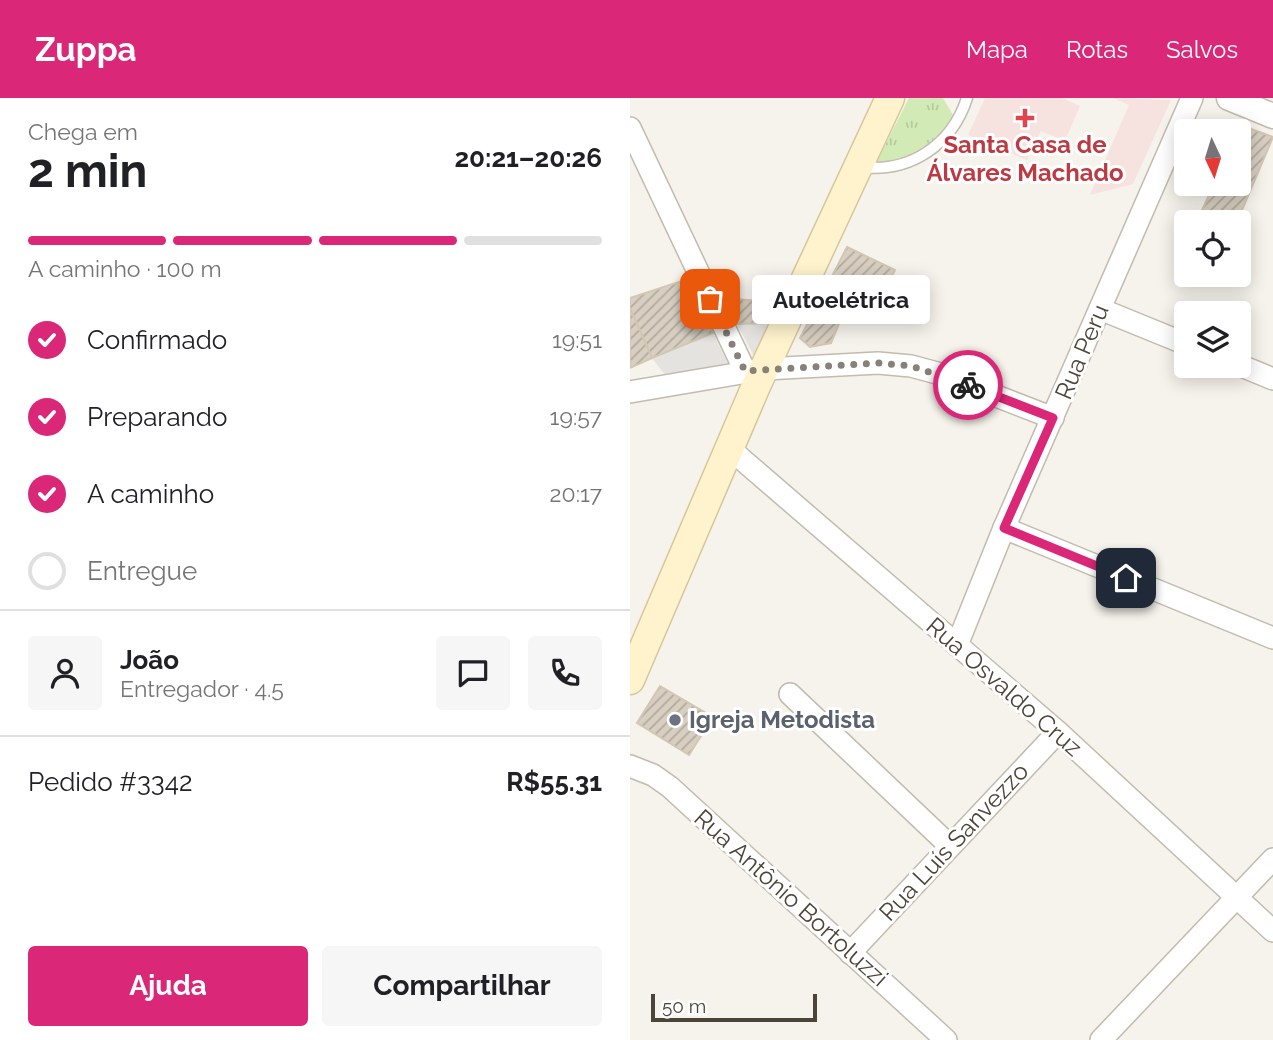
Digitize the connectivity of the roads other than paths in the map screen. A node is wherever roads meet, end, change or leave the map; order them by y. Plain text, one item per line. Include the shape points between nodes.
1 (890, 98) edge
2 (967, 98) edge
3 (1192, 98) edge
4 (1229, 98) edge
5 (1273, 116) edge
6 (630, 128) edge
7 (859, 166) junction
8 (1100, 309) junction
9 (1174, 339) edge
10 (755, 370) junction
11 (1251, 370) edge
12 (1273, 379) edge
13 (630, 392) edge
14 (1053, 418) junction
15 (730, 449) junction
16 (1004, 528) junction
17 (1273, 638) edge
18 (957, 645) junction
19 (630, 680) edge
20 (790, 694) dead end
21 (1058, 732) junction
22 (630, 765) edge
23 (950, 846) junction
24 (1273, 859) edge
25 (1235, 899) junction
26 (1273, 931) edge
27 (850, 953) junction
28 (946, 1040) edge
29 (1101, 1040) edge

1 - 7 main road
2 - 7 lane via 954,127 932,150 890,167
3 - 8 street, Rua Peru
4 - 5 street
6 - 10 street
7 - 10 main road
8 - 9 street
8 - 14 street, Rua Peru
10 - 13 street
10 - 14 street via 878,363 911,366
10 - 15 main road
11 - 12 street
14 - 16 street, Rua Peru
15 - 18 street, Rua Osvaldo Cruz
15 - 19 main road
16 - 17 street
16 - 18 street, Rua Peru
18 - 21 street, Rua Osvaldo Cruz
20 - 23 street
21 - 23 street, Rua Luís Sanvezzo
21 - 25 street, Rua Osvaldo Cruz
22 - 27 street, Rua Antônio Bortoluzzi via 670,787
23 - 27 street, Rua Luís Sanvezzo
24 - 25 street
25 - 26 street, Rua Osvaldo Cruz
25 - 29 street
27 - 28 street, Rua Antônio Bortoluzzi

